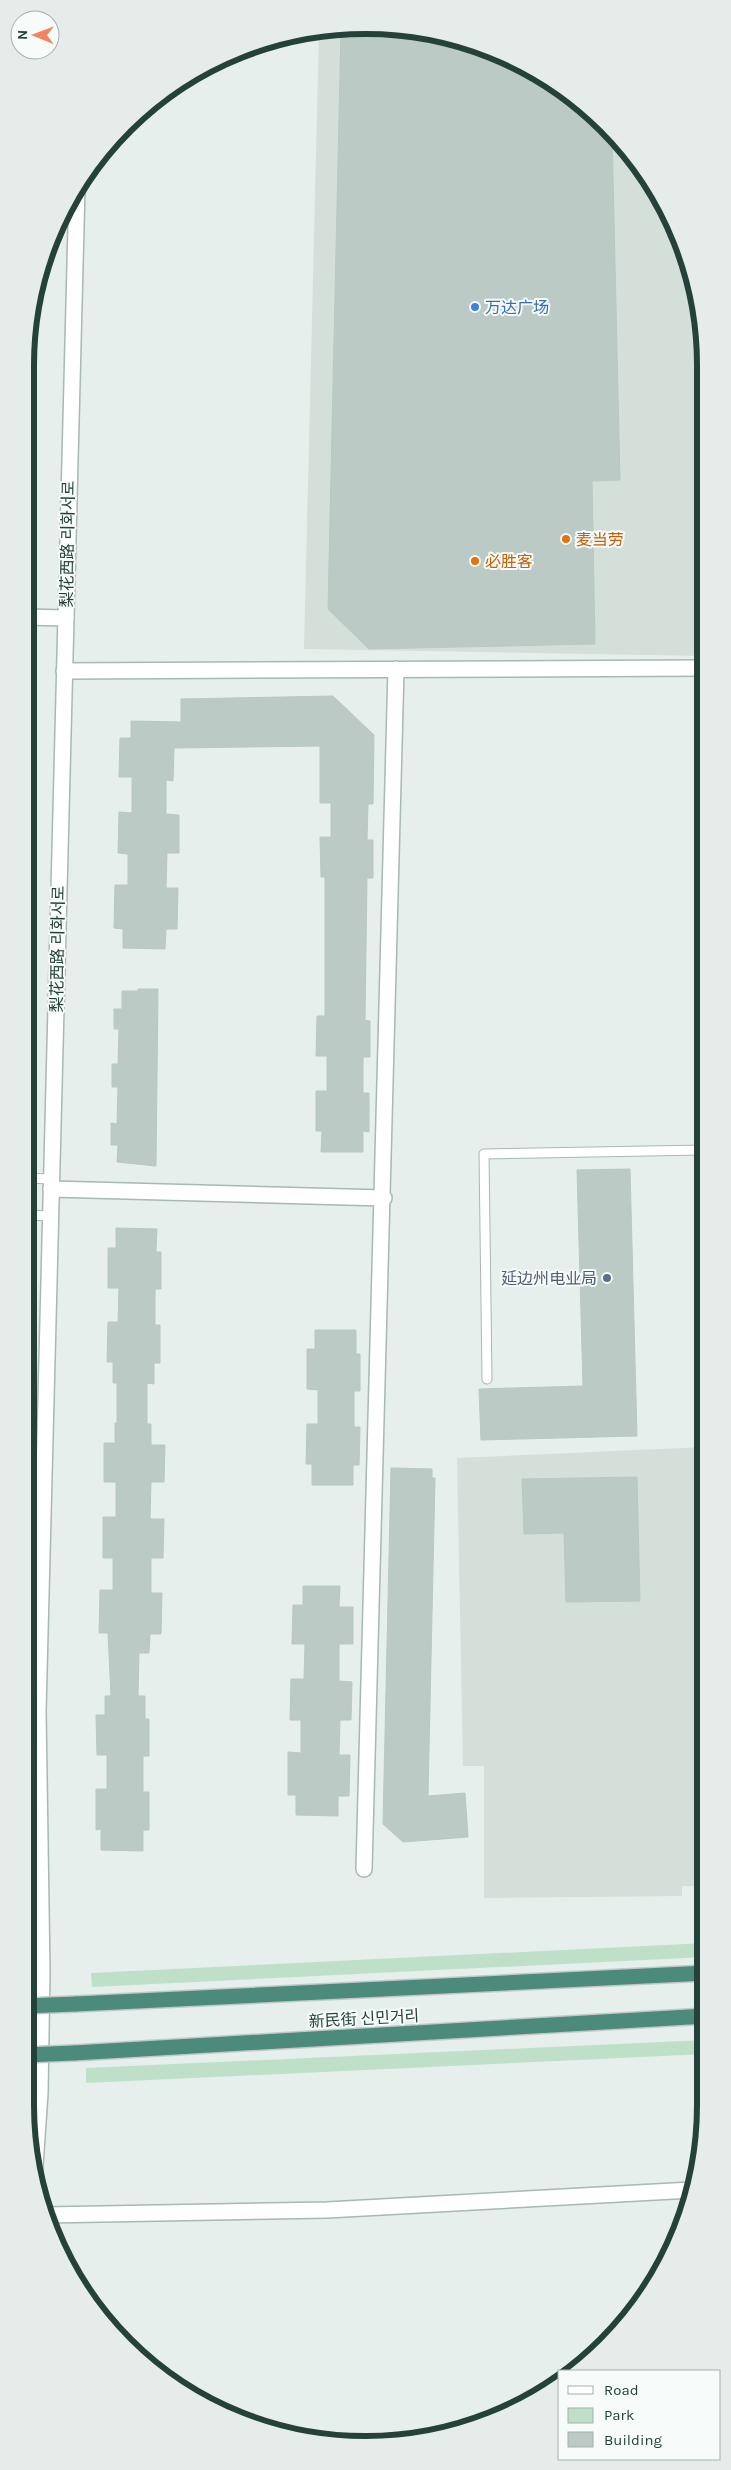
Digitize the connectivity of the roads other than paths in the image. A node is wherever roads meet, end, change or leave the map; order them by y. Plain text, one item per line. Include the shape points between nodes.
1 (77, 203) edge
2 (34, 617) edge
3 (66, 618) junction
4 (697, 668) edge
5 (396, 669) junction
6 (64, 672) junction
7 (697, 1150) edge
8 (34, 1180) edge
9 (51, 1184) junction
10 (384, 1198) junction
11 (34, 1215) edge
12 (50, 1216) junction
13 (487, 1379) dead end
14 (38, 1711) junction
15 (34, 1753) edge
16 (364, 1869) dead end
17 (697, 1973) edge
18 (34, 2006) edge
19 (697, 2017) edge
20 (34, 2055) edge
21 (36, 2144) edge
22 (686, 2190) edge
23 (53, 2215) edge

1 - 3 street, 梨花西路 리화서로
2 - 3 street
3 - 6 street, 梨花西路 리화서로
4 - 5 street
5 - 6 street
5 - 10 street
6 - 9 street, 梨花西路 리화서로
7 - 13 lane via 484,1154
8 - 9 lane
9 - 10 street
9 - 12 street, 梨花西路 리화서로
10 - 16 street
11 - 12 lane
12 - 14 street, 梨花西路 리화서로
14 - 15 street, 梨花西路 리화서로
14 - 21 street, 梨花西路 리화서로 via 42,1972
17 - 18 highway, 新民街 신민거리, bridge
19 - 20 highway, 新民街 신민거리, bridge
22 - 23 street via 328,2210

